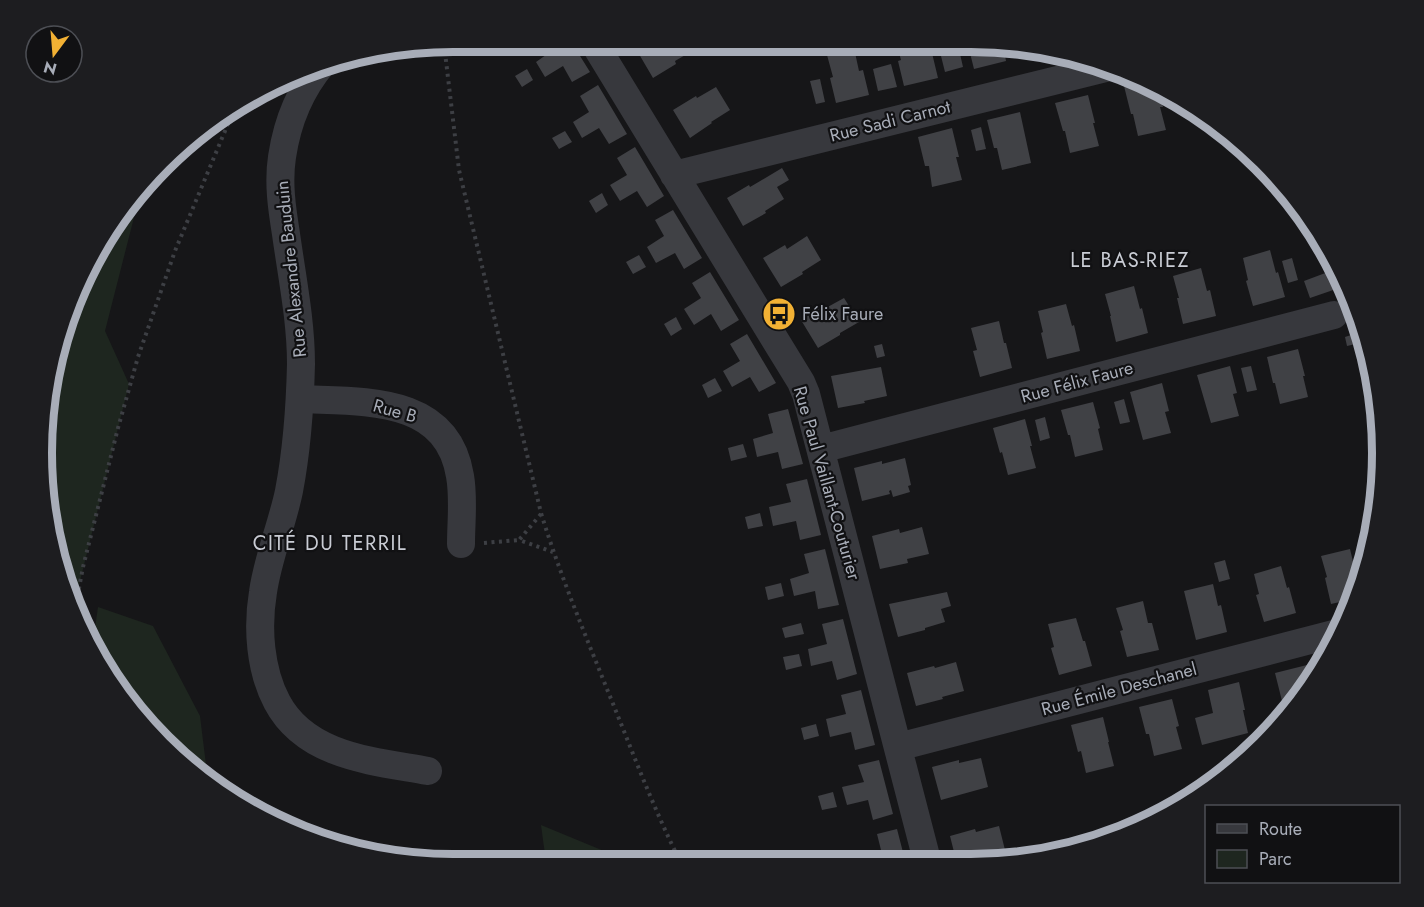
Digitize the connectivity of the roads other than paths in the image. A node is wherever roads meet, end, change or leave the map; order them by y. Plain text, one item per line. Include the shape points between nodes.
1 (599, 52) edge
2 (1091, 72) edge
3 (311, 79) edge
4 (674, 175) junction
5 (1334, 315) dead end
6 (300, 399) junction
7 (821, 449) junction
8 (461, 544) road end
9 (1328, 635) edge
10 (898, 747) junction
11 (428, 771) dead end
12 (925, 854) edge

1 - 4 street, Rue Paul Vaillant-Couturier
2 - 4 street, Rue Sadi Carnot
3 - 6 street, Rue Alexandre Bauduin via 294,111 284,144 280,179 301,341
4 - 7 street, Rue Paul Vaillant-Couturier via 801,382
5 - 7 street, Rue Félix Faure
6 - 8 street, Rue B via 387,404 416,414 442,432 460,474
6 - 11 street, Rue Alexandre Bauduin via 290,484 261,608 263,659 272,691 293,724 322,745 352,757
7 - 10 street, Rue Paul Vaillant-Couturier
9 - 10 street, Rue Émile Deschanel
10 - 12 street, Rue Paul Vaillant-Couturier

